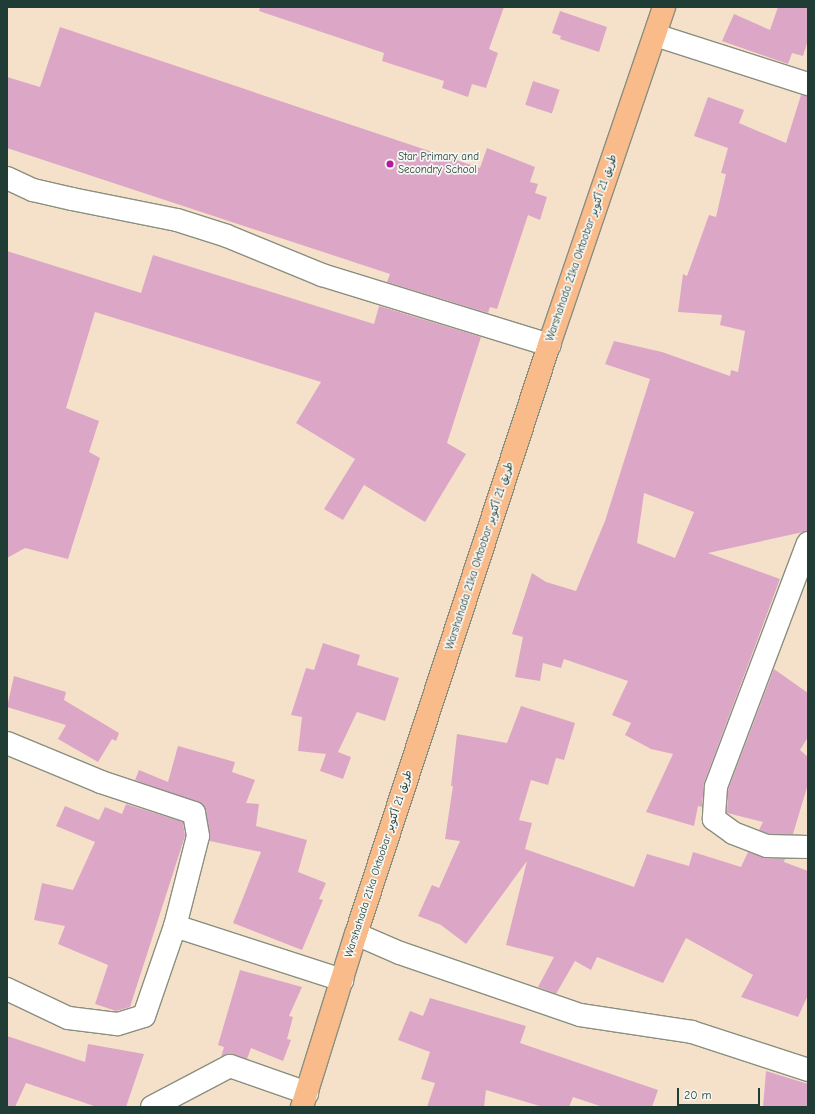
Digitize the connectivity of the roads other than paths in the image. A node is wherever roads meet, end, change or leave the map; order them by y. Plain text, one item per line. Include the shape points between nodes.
1 (664, 7) edge
2 (655, 35) junction
3 (808, 84) edge
4 (7, 178) edge
5 (549, 345) junction
6 (808, 543) edge
7 (7, 743) edge
8 (808, 847) edge
9 (175, 926) junction
10 (356, 934) junction
11 (342, 980) junction
12 (7, 989) edge
13 (808, 1070) edge
14 (304, 1100) edge
15 (152, 1107) edge

1 - 2 main road, Warshahada 21ka Oktoobar طريق 21 أكتوبر
2 - 3 street
2 - 5 main road, Warshahada 21ka Oktoobar طريق 21 أكتوبر
4 - 5 street via 33,190 177,220 227,236 322,275
5 - 10 main road, Warshahada 21ka Oktoobar طريق 21 أكتوبر
6 - 8 street via 716,787 714,819 733,833 767,846
7 - 9 street via 101,782 194,813 198,836
9 - 11 street
9 - 12 street via 144,1016 117,1024 68,1018
10 - 11 main road, Warshahada 21ka Oktoobar طريق 21 أكتوبر
10 - 13 street via 400,953 580,1015 692,1032
11 - 14 main road, Warshahada 21ka Oktoobar طريق 21 أكتوبر
14 - 15 street via 230,1066

